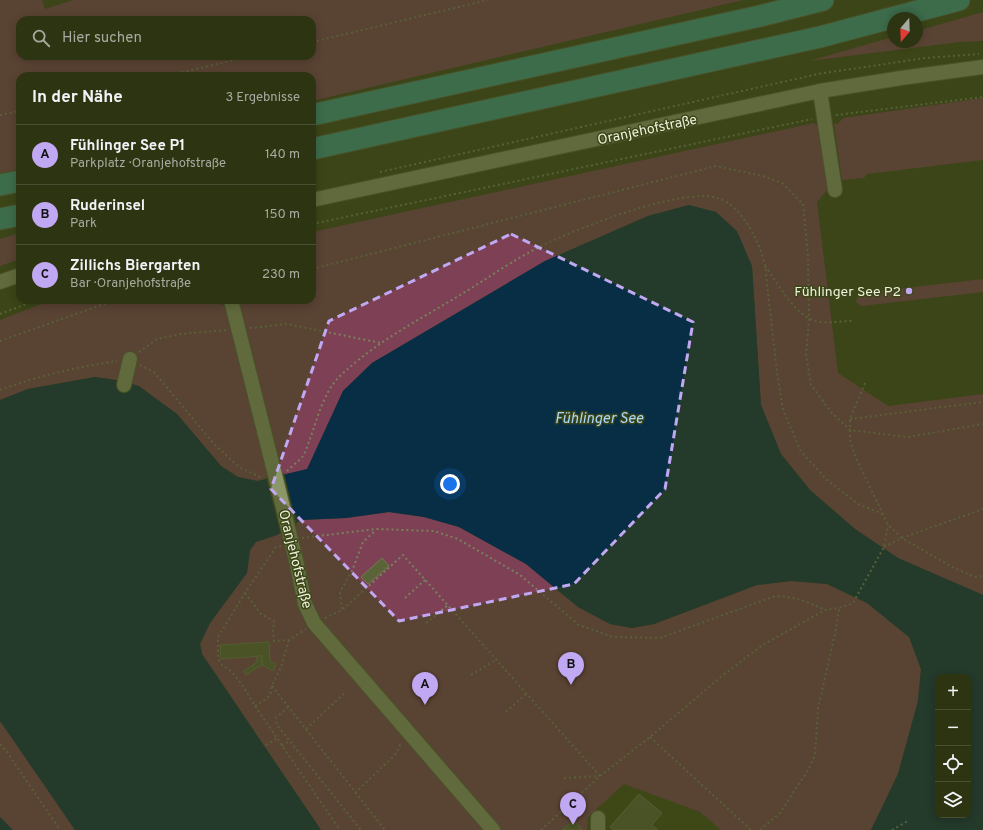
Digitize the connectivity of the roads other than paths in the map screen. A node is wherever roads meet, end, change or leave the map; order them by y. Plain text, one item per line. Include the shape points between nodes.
1 (823, 0) edge
2 (959, 0) edge
3 (983, 67) edge
4 (820, 91) junction
5 (316, 114) edge
6 (316, 148) edge
7 (16, 182) edge
8 (0, 185) edge
9 (835, 190) dead end
10 (316, 199) edge
11 (16, 216) edge
12 (0, 219) edge
13 (16, 276) edge
14 (0, 282) edge
15 (231, 304) edge
16 (130, 359) road end
17 (124, 386) dead end
18 (493, 830) edge

1 - 5 highway
2 - 6 highway via 820,37
3 - 4 street, Oranjehofstraße
4 - 9 street
4 - 10 street, Oranjehofstraße
7 - 8 highway
11 - 12 highway
13 - 14 street
15 - 18 street, Oranjehofstraße, bridge via 305,604 314,624
16 - 17 street

